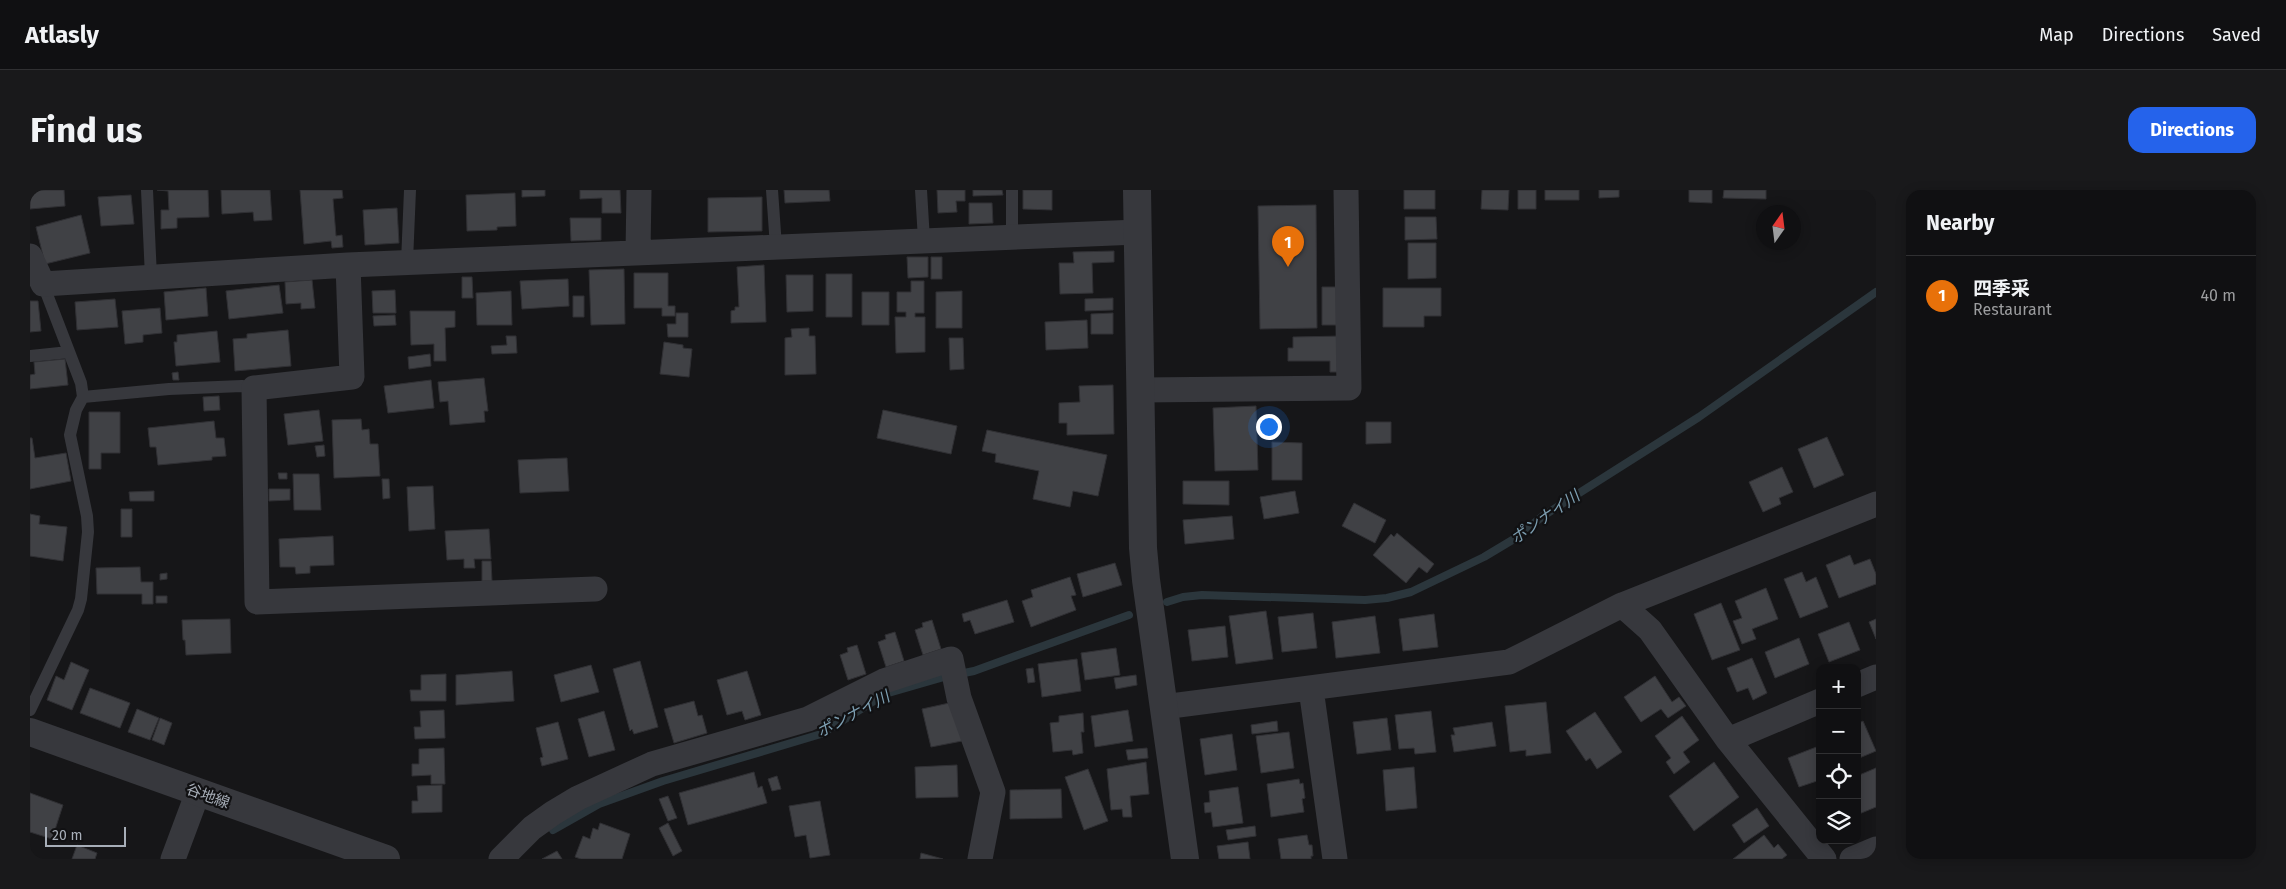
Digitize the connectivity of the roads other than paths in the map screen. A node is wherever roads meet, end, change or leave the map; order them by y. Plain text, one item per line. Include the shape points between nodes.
1 (147, 190) edge
2 (410, 190) edge
3 (639, 190) edge
4 (772, 190) edge
5 (921, 190) edge
6 (1012, 190) edge
7 (1137, 190) edge
8 (1346, 190) edge
9 (1138, 232) junction
10 (1012, 238) junction
11 (924, 240) junction
12 (776, 247) junction
13 (638, 252) junction
14 (30, 256) edge
15 (407, 262) junction
16 (348, 265) junction
17 (151, 278) junction
18 (42, 284) junction
19 (69, 352) junction
20 (30, 356) edge
21 (254, 388) junction
22 (1140, 390) junction
23 (83, 397) junction
24 (1876, 504) edge
25 (595, 589) dead end
26 (1622, 604) junction
27 (1876, 678) edge
28 (1861, 684) edge
29 (1311, 689) junction
30 (1816, 703) edge
31 (1163, 707) junction
32 (30, 710) edge
33 (30, 732) edge
34 (1728, 740) junction
35 (198, 792) junction
36 (1876, 849) edge
37 (173, 859) edge
38 (386, 859) edge
39 (501, 859) edge
40 (980, 859) edge
41 (1185, 859) edge
42 (1335, 859) edge
43 (1824, 859) edge
44 (1852, 859) edge

1 - 17 lane
2 - 15 lane
3 - 13 street
4 - 12 lane
5 - 11 lane
6 - 10 lane
7 - 9 street
8 - 22 street via 1349,388
9 - 10 street
9 - 22 street
10 - 11 street
11 - 12 street
12 - 13 street
13 - 15 street
14 - 18 street
15 - 16 street
16 - 17 street
16 - 21 street via 352,377
17 - 18 street
18 - 19 lane
19 - 20 lane
19 - 23 lane
21 - 23 lane via 169,389
21 - 25 street via 257,602
22 - 31 street via 1143,548
23 - 32 lane via 70,435 87,524 81,599
24 - 26 street
26 - 29 street via 1509,662
26 - 34 street via 1650,630
27 - 28 street
29 - 31 street
29 - 42 street
30 - 34 street
31 - 41 street
33 - 35 street, 谷地線
34 - 43 street
35 - 37 street
35 - 38 street, 谷地線
36 - 44 street
39 - 40 street via 552,813 652,764 808,719 884,681 951,658 959,698 993,792

